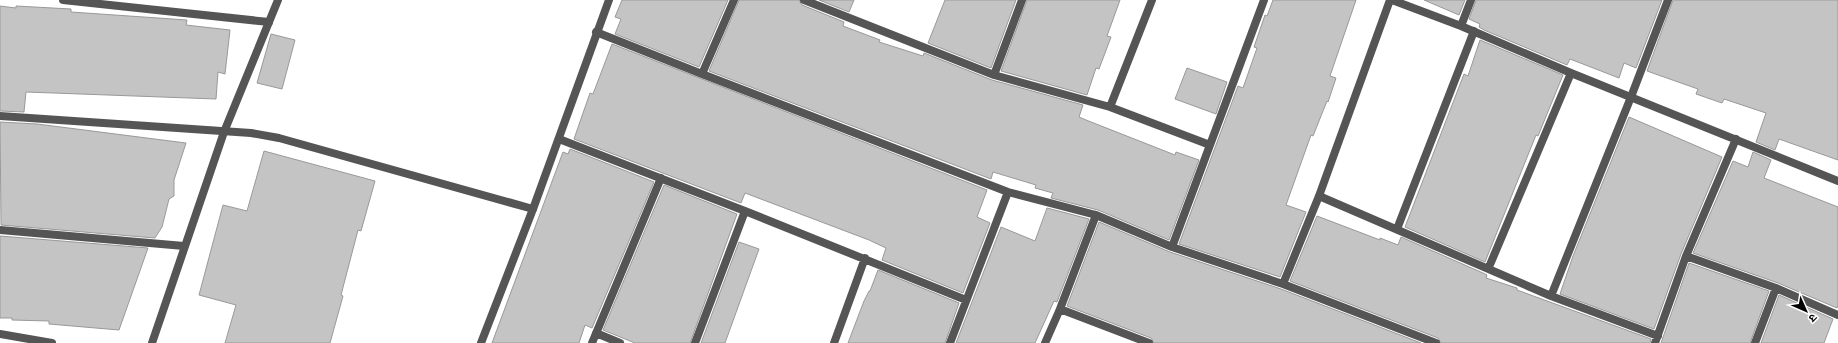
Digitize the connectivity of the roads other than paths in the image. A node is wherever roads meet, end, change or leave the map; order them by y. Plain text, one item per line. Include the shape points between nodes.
1 (63, 0) edge
2 (278, 0) edge
3 (609, 0) edge
4 (734, 0) edge
5 (804, 0) edge
6 (1022, 0) edge
7 (1152, 0) edge
8 (1264, 0) edge
9 (1391, 0) edge
10 (1471, 0) edge
11 (1668, 0) edge
12 (108, 2) edge
13 (268, 22) junction
14 (1461, 26) junction
15 (1474, 31) junction
16 (596, 32) junction
17 (1571, 73) junction
18 (702, 74) junction
19 (994, 75) junction
20 (1631, 97) junction
21 (1110, 107) junction
22 (0, 116) edge
23 (224, 132) junction
24 (559, 139) junction
25 (1736, 140) junction
26 (1210, 145) junction
27 (661, 178) junction
28 (1838, 181) edge
29 (1008, 192) junction
30 (1319, 196) junction
31 (533, 209) junction
32 (745, 211) junction
33 (1096, 215) junction
34 (1397, 228) junction
35 (0, 230) edge
36 (184, 246) junction
37 (1172, 247) junction
38 (1686, 256) junction
39 (865, 258) junction
40 (1488, 268) junction
41 (1284, 284) junction
42 (1776, 288) junction
43 (1551, 296) junction
44 (966, 300) junction
45 (1060, 309) junction
46 (1838, 315) edge
47 (596, 333) junction
48 (0, 334) edge
49 (1656, 340) edge
50 (52, 343) edge
51 (152, 343) edge
52 (480, 343) edge
53 (592, 343) edge
54 (620, 343) edge
55 (695, 343) edge
56 (834, 343) edge
57 (950, 343) edge
58 (1045, 343) edge
59 (1149, 343) edge
60 (1436, 343) edge
61 (1755, 343) edge

1 - 12 street
2 - 13 street
3 - 16 street
4 - 18 street
5 - 19 street
6 - 19 street
7 - 21 street
8 - 26 street
9 - 14 street
9 - 30 street
10 - 14 street
11 - 20 street
12 - 13 street
13 - 23 street
14 - 15 street
15 - 17 street
15 - 34 street
16 - 18 street
16 - 24 street
17 - 20 street
17 - 40 street
18 - 29 street
19 - 21 street
20 - 25 street
20 - 43 street
21 - 26 street
22 - 23 street
23 - 31 street via 278,138
23 - 36 street
24 - 27 street
24 - 31 street
25 - 28 street
25 - 38 street
26 - 37 street
27 - 32 street
27 - 47 street
29 - 33 street
29 - 44 street
30 - 34 street
30 - 41 street
31 - 52 street
32 - 39 street
32 - 55 street
33 - 37 street
33 - 45 street
34 - 40 street
35 - 36 street
36 - 51 street
37 - 41 street
38 - 42 street
38 - 49 street
39 - 44 street
39 - 56 street
40 - 43 street
41 - 60 street
42 - 46 street
42 - 61 street
43 - 49 street
44 - 57 street
45 - 58 street
45 - 59 street
47 - 53 street
47 - 54 street
48 - 50 street

